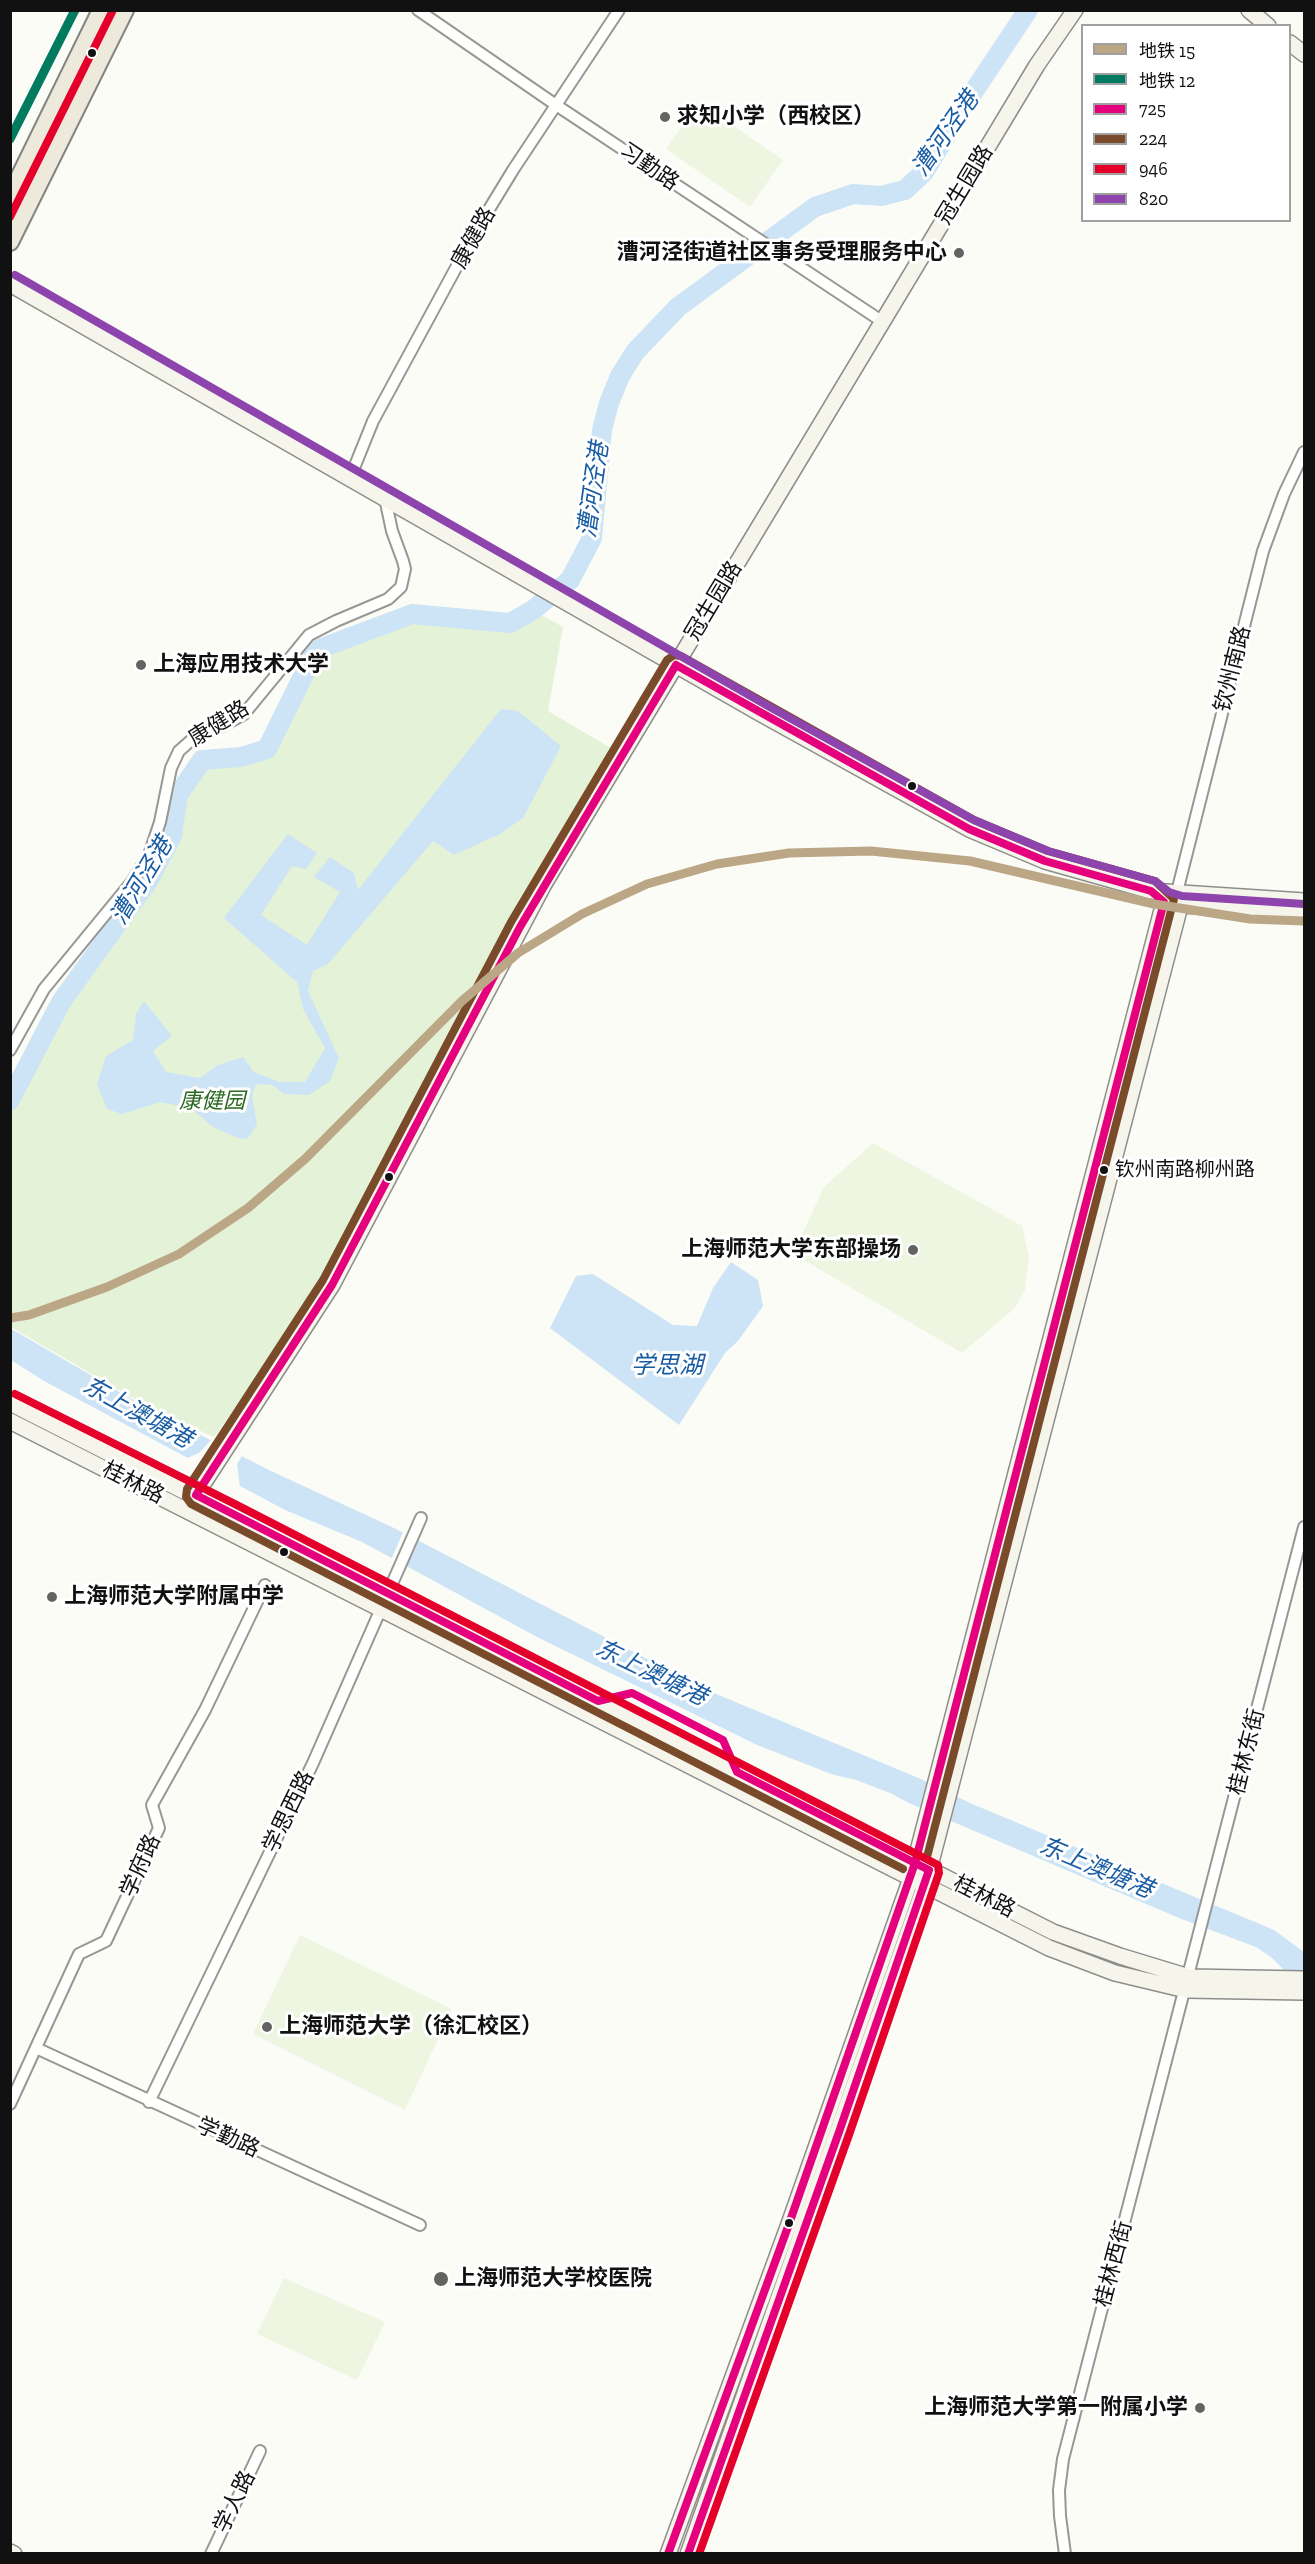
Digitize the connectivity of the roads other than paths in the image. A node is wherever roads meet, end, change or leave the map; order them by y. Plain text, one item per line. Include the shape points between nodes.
1 (101, 10) edge
2 (125, 10) edge
3 (418, 10) edge
4 (619, 10) edge
5 (1075, 10) edge
6 (1249, 10) edge
7 (1266, 24) edge
8 (1291, 44) edge
9 (1305, 54) edge
10 (556, 105) junction
11 (10, 196) edge
12 (10, 242) edge
13 (10, 284) edge
14 (883, 322) junction
15 (1305, 452) edge
16 (350, 478) junction
17 (385, 498) junction
18 (676, 665) junction
19 (1151, 891) junction
20 (1178, 899) junction
21 (1305, 901) edge
22 (1164, 902) junction
23 (1305, 914) edge
24 (10, 1050) edge
25 (10, 1403) edge
26 (10, 1421) edge
27 (196, 1495) junction
28 (186, 1510) junction
29 (418, 1524) dead end
30 (1305, 1527) edge
31 (265, 1585) dead end
32 (388, 1593) junction
33 (380, 1609) junction
34 (934, 1820) junction
35 (918, 1870) junction
36 (925, 1885) junction
37 (1305, 1979) edge
38 (1188, 1983) junction
39 (1299, 1992) edge
40 (36, 2048) junction
41 (149, 2102) junction
42 (10, 2104) edge
43 (420, 2225) dead end
44 (260, 2451) dead end
45 (211, 2553) edge
46 (668, 2553) edge
47 (688, 2553) edge
48 (1065, 2553) edge

1 - 11 main road
2 - 12 main road
3 - 10 street, 习勤路
4 - 10 street, 康健路
5 - 14 street, 冠生园路 via 1037,65
6 - 7 street
8 - 9 street
10 - 14 street, 习勤路
10 - 16 street, 康健路 via 477,229 373,421
13 - 16 street
14 - 18 street, 冠生园路
15 - 20 street, 钦州南路 via 1263,551
16 - 17 street
17 - 18 street
17 - 24 street, 康健路 via 405,570 401,587 388,598 309,635 244,714 196,736 179,751 171,768 156,837 144,863 44,989
18 - 19 street via 969,829 1045,861
18 - 27 street, 冠生园路 via 520,927 332,1285
19 - 20 street
19 - 22 street
20 - 21 street
20 - 22 street
20 - 23 street
20 - 34 street, 钦州南路 via 950,1791
22 - 34 street, 钦州南路 via 937,1780
25 - 27 street, 桂林路
26 - 28 street, 桂林路
27 - 28 street, 冠生园路
27 - 32 street, 桂林路
28 - 33 street, 桂林路
29 - 32 street, 学思西路
30 - 38 street, 桂林东街
31 - 40 street, 学府路 via 205,1710 152,1805 159,1828 105,1941 79,1954
32 - 33 street, 学思西路
32 - 35 street, 桂林路
33 - 35 street, 桂林路
33 - 41 street, 学思西路 via 313,1763
34 - 35 street, 钦州南路
35 - 36 street, 钦州南路
35 - 38 street, 桂林路 via 1053,1932
35 - 46 street, 钦州南路
36 - 38 street, 桂林路 via 1049,1948 1124,1975
36 - 47 street, 钦州南路
37 - 38 street, 桂林路
38 - 39 street, 桂林路
38 - 48 street, 桂林西街 via 1063,2459 1059,2516
40 - 41 street, 学勤路
40 - 42 street, 学府路
41 - 43 street, 学勤路
44 - 45 street, 学人路

